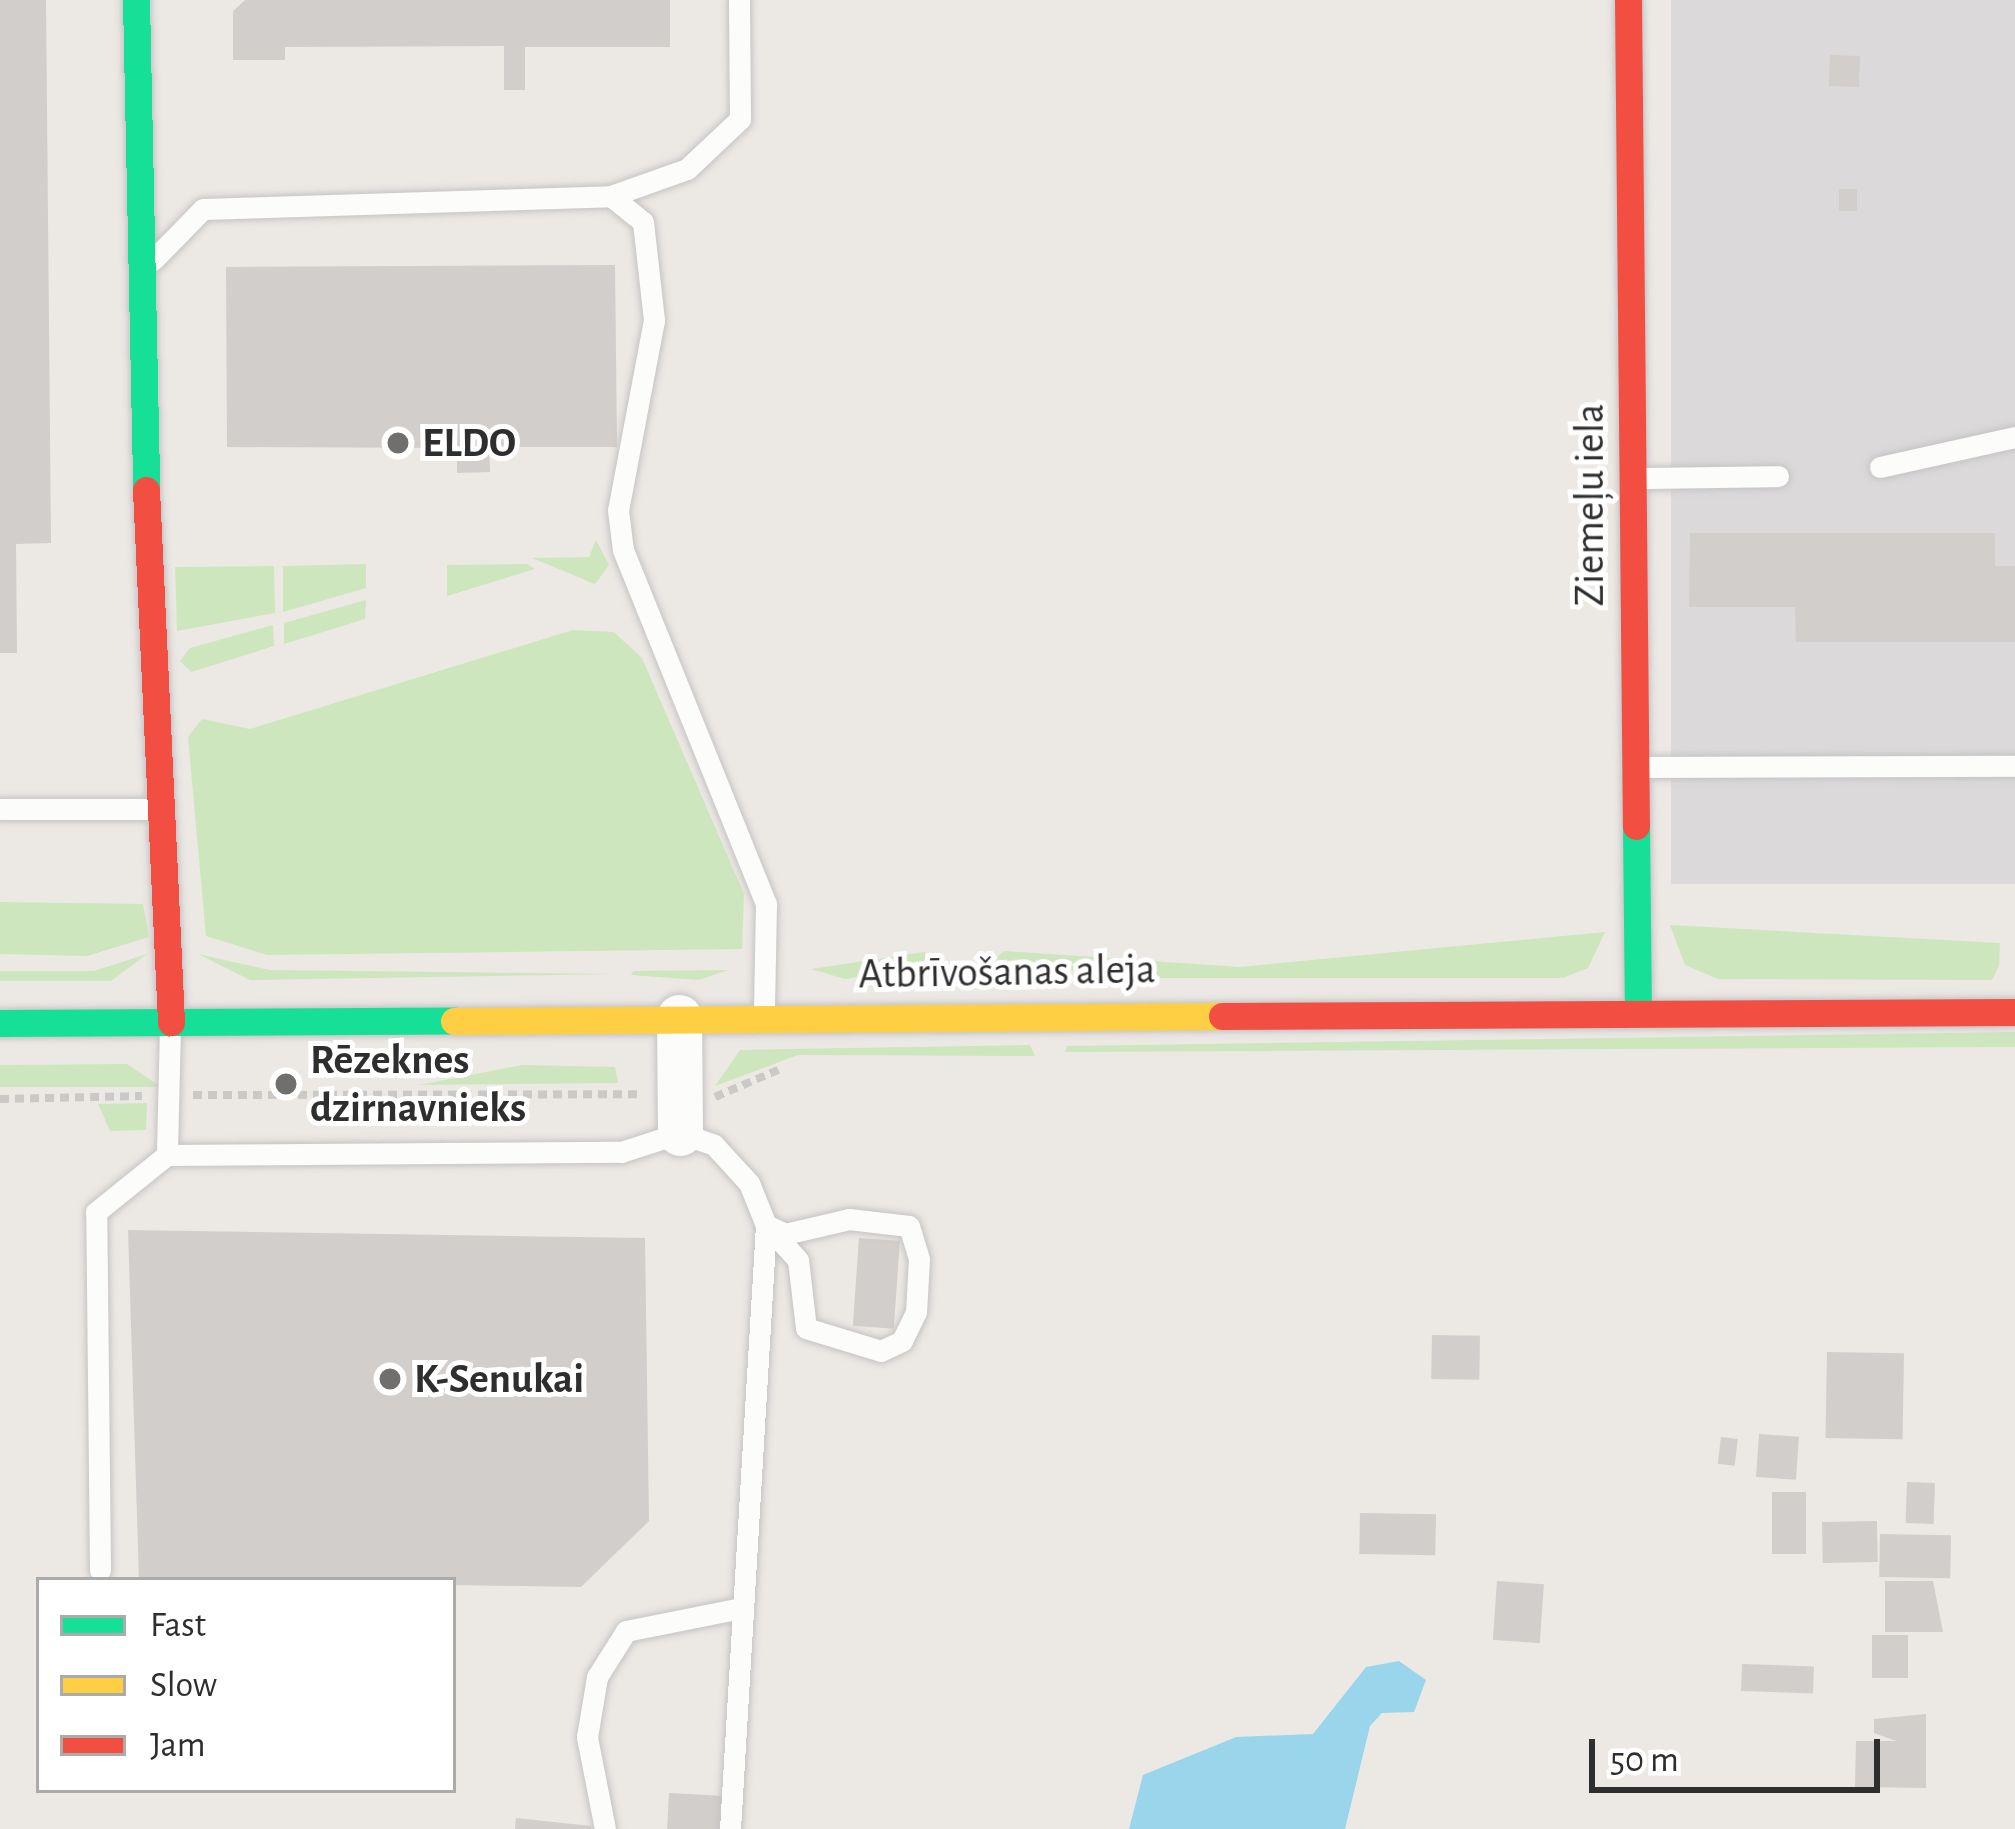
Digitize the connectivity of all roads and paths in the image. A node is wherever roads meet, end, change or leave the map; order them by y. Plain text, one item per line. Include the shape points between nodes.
1 (136, 0) edge
2 (739, 0) edge
3 (1628, 0) edge
4 (611, 196) junction
5 (141, 260) junction
6 (2015, 437) edge
7 (1880, 467) dead end
8 (1778, 476) dead end
9 (1633, 478) junction
10 (2015, 766) edge
11 (1634, 767) junction
12 (0, 809) edge
13 (164, 809) junction
14 (1638, 1009) junction
15 (2015, 1012) edge
16 (679, 1017) junction
17 (764, 1017) junction
18 (171, 1022) junction
19 (0, 1023) edge
20 (793, 1069) dead end
21 (169, 1095) junction
22 (0, 1099) edge
23 (680, 1114) junction
24 (166, 1155) junction
25 (766, 1225) junction
26 (100, 1570) dead end
27 (736, 1609) junction
28 (605, 1829) edge
29 (730, 1829) edge

1 - 5 street
2 - 4 lane via 740,119 687,169
3 - 9 street, Ziemeļu iela
4 - 5 lane via 203,208 154,260
4 - 17 lane via 644,222 654,320 618,510 623,550 766,904
5 - 13 street via 149,653
6 - 7 lane
8 - 9 lane
9 - 11 street, Ziemeļu iela
10 - 11 lane
11 - 14 street, Ziemeļu iela
12 - 13 lane
13 - 18 street
14 - 15 street, Atbrīvošanas aleja
14 - 17 street, Atbrīvošanas aleja
16 - 17 street, Atbrīvošanas aleja
16 - 18 street, Atbrīvošanas aleja
16 - 23 street
18 - 19 street, Atbrīvošanas aleja
18 - 21 lane
20 - 23 path
21 - 22 path
21 - 23 path
21 - 24 lane
23 - 24 lane via 621,1152
23 - 25 lane via 749,1183
24 - 26 lane via 96,1212
25 - 25 lane via 798,1260 806,1328 881,1351 902,1341 920,1258 909,1226 849,1219 785,1234
25 - 27 lane
27 - 28 lane via 626,1631 597,1677 587,1737
27 - 29 lane

